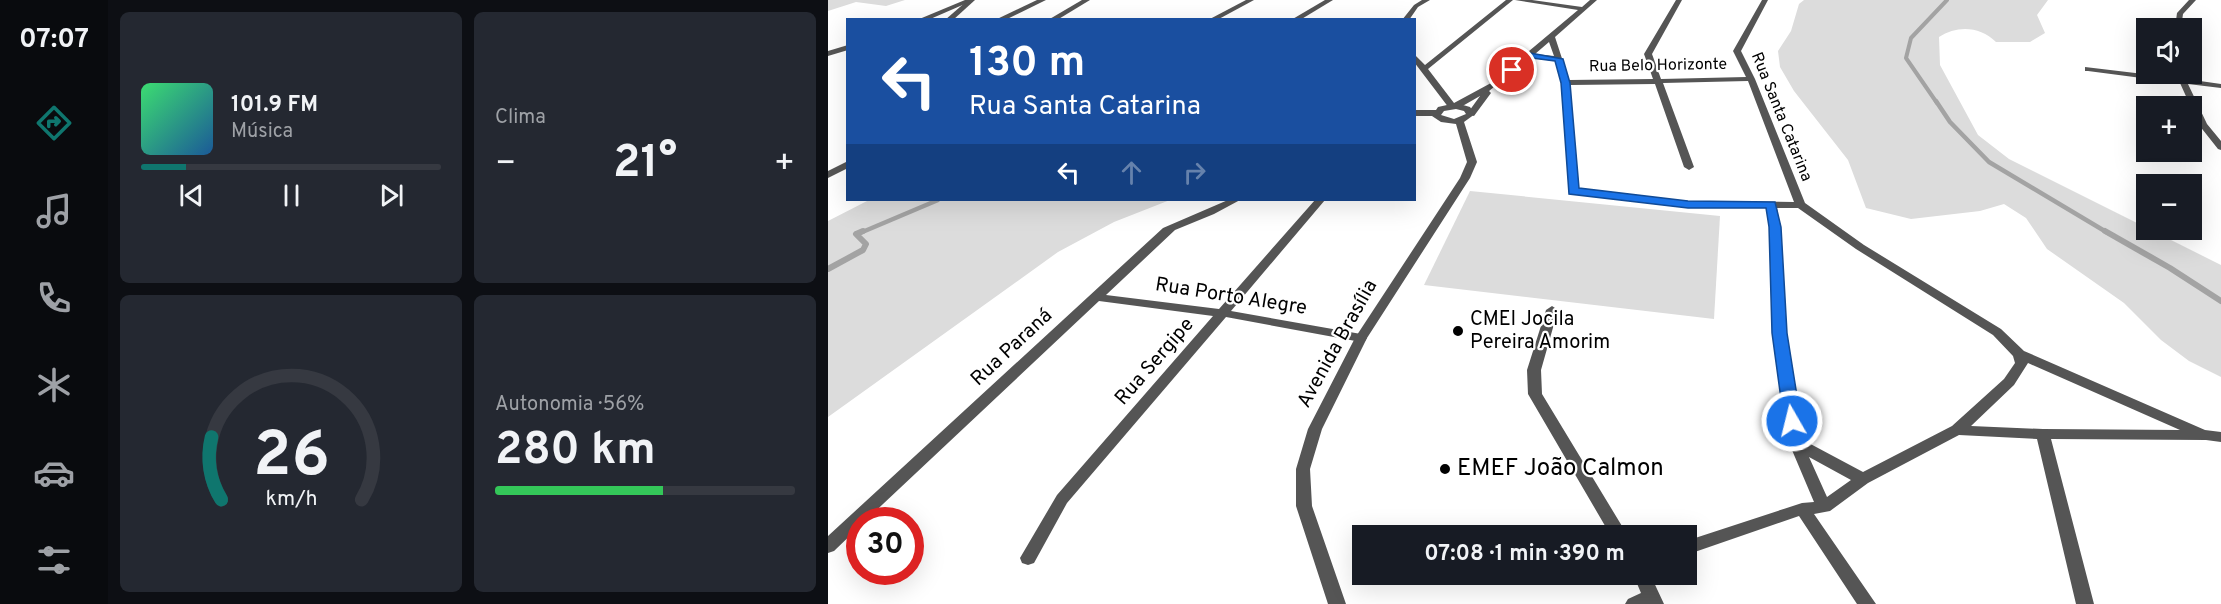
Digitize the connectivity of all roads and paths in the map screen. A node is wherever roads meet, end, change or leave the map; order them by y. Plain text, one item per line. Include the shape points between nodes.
1 (971, 0) edge
2 (1043, 0) edge
3 (1087, 0) edge
4 (1251, 0) edge
5 (1330, 0) edge
6 (1427, 0) edge
7 (1510, 0) edge
8 (1518, 0) edge
9 (1594, 0) edge
10 (1679, 0) edge
11 (1765, 0) edge
12 (2193, 0) edge
13 (1582, 9) junction
14 (925, 18) edge
15 (950, 18) edge
16 (1002, 18) edge
17 (1055, 18) edge
18 (1215, 18) edge
19 (1298, 18) edge
20 (1407, 18) edge
21 (2179, 18) edge
22 (1552, 38) junction
23 (846, 48) edge
24 (828, 54) edge
25 (1530, 56) junction
26 (1416, 59) edge
27 (1558, 59) junction
28 (1424, 69) junction
29 (2088, 69) dead end
30 (2136, 73) edge
31 (1659, 79) junction
32 (1751, 79) junction
33 (2202, 82) edge
34 (1566, 83) junction
35 (2184, 84) edge
36 (1494, 85) junction
37 (2221, 86) edge
38 (1454, 106) junction
39 (1416, 113) edge
40 (1436, 113) junction
41 (1471, 114) junction
42 (1460, 121) junction
43 (2221, 147) edge
44 (846, 165) edge
45 (1689, 167) dead end
46 (828, 175) edge
47 (1233, 201) edge
48 (1319, 201) edge
49 (1771, 205) junction
50 (1800, 205) junction
51 (1095, 297) junction
52 (1552, 310) dead end
53 (1224, 313) junction
54 (1361, 338) junction
55 (2019, 354) junction
56 (1957, 430) junction
57 (2043, 434) junction
58 (2206, 435) junction
59 (2221, 437) edge
60 (1796, 443) junction
61 (1863, 479) junction
62 (1824, 507) junction
63 (1802, 509) junction
64 (1613, 525) edge
65 (1697, 544) edge
66 (828, 546) edge
67 (1028, 558) dead end
68 (1646, 585) edge
69 (1653, 600) edge
70 (1337, 604) edge
71 (1634, 604) edge
72 (1867, 604) edge
73 (2085, 604) edge

1 - 14 street
1 - 15 street
2 - 16 street
3 - 17 street
4 - 18 street
5 - 19 street
6 - 20 street
7 - 28 street
8 - 13 street
9 - 13 street
10 - 31 street via 1648,54
11 - 32 street, Rua Santa Catarina via 1737,51
12 - 21 street
13 - 22 street
22 - 25 street
22 - 27 street
23 - 24 street
25 - 27 street
25 - 36 street
26 - 28 street
27 - 34 street
28 - 38 street
29 - 30 street
31 - 32 street, Rua Belo Horizonte
31 - 34 street, Rua Belo Horizonte
31 - 45 street
32 - 50 street, Rua Santa Catarina
33 - 37 street
34 - 49 street, Rua Santa Catarina via 1573,191 1688,204
35 - 43 street via 2203,125
36 - 38 street
36 - 41 street
38 - 40 street
38 - 41 street
39 - 40 street
40 - 42 street via 1442,120
41 - 42 street
42 - 54 street, Avenida Brasília via 1472,162 1465,178
44 - 46 street
47 - 51 street, Rua Paraná via 1166,230
48 - 53 street, Rua Sergipe
49 - 50 street, Rua Santa Catarina
49 - 60 street via 1780,333
50 - 55 street via 1996,332
51 - 53 street, Rua Porto Alegre
51 - 66 street, Rua Paraná
52 - 64 street via 1534,370 1534,394
53 - 54 street, Rua Porto Alegre
53 - 67 street, Rua Sergipe via 1062,499
54 - 70 street, Avenida Brasília via 1315,429 1303,469 1304,506
55 - 56 street via 2022,363 2015,374
55 - 58 street
56 - 57 street
56 - 61 street
57 - 58 street
57 - 73 street
58 - 59 street
60 - 61 street
60 - 62 street
61 - 62 street
62 - 63 street
63 - 65 street
63 - 72 street
68 - 69 street
69 - 71 street

